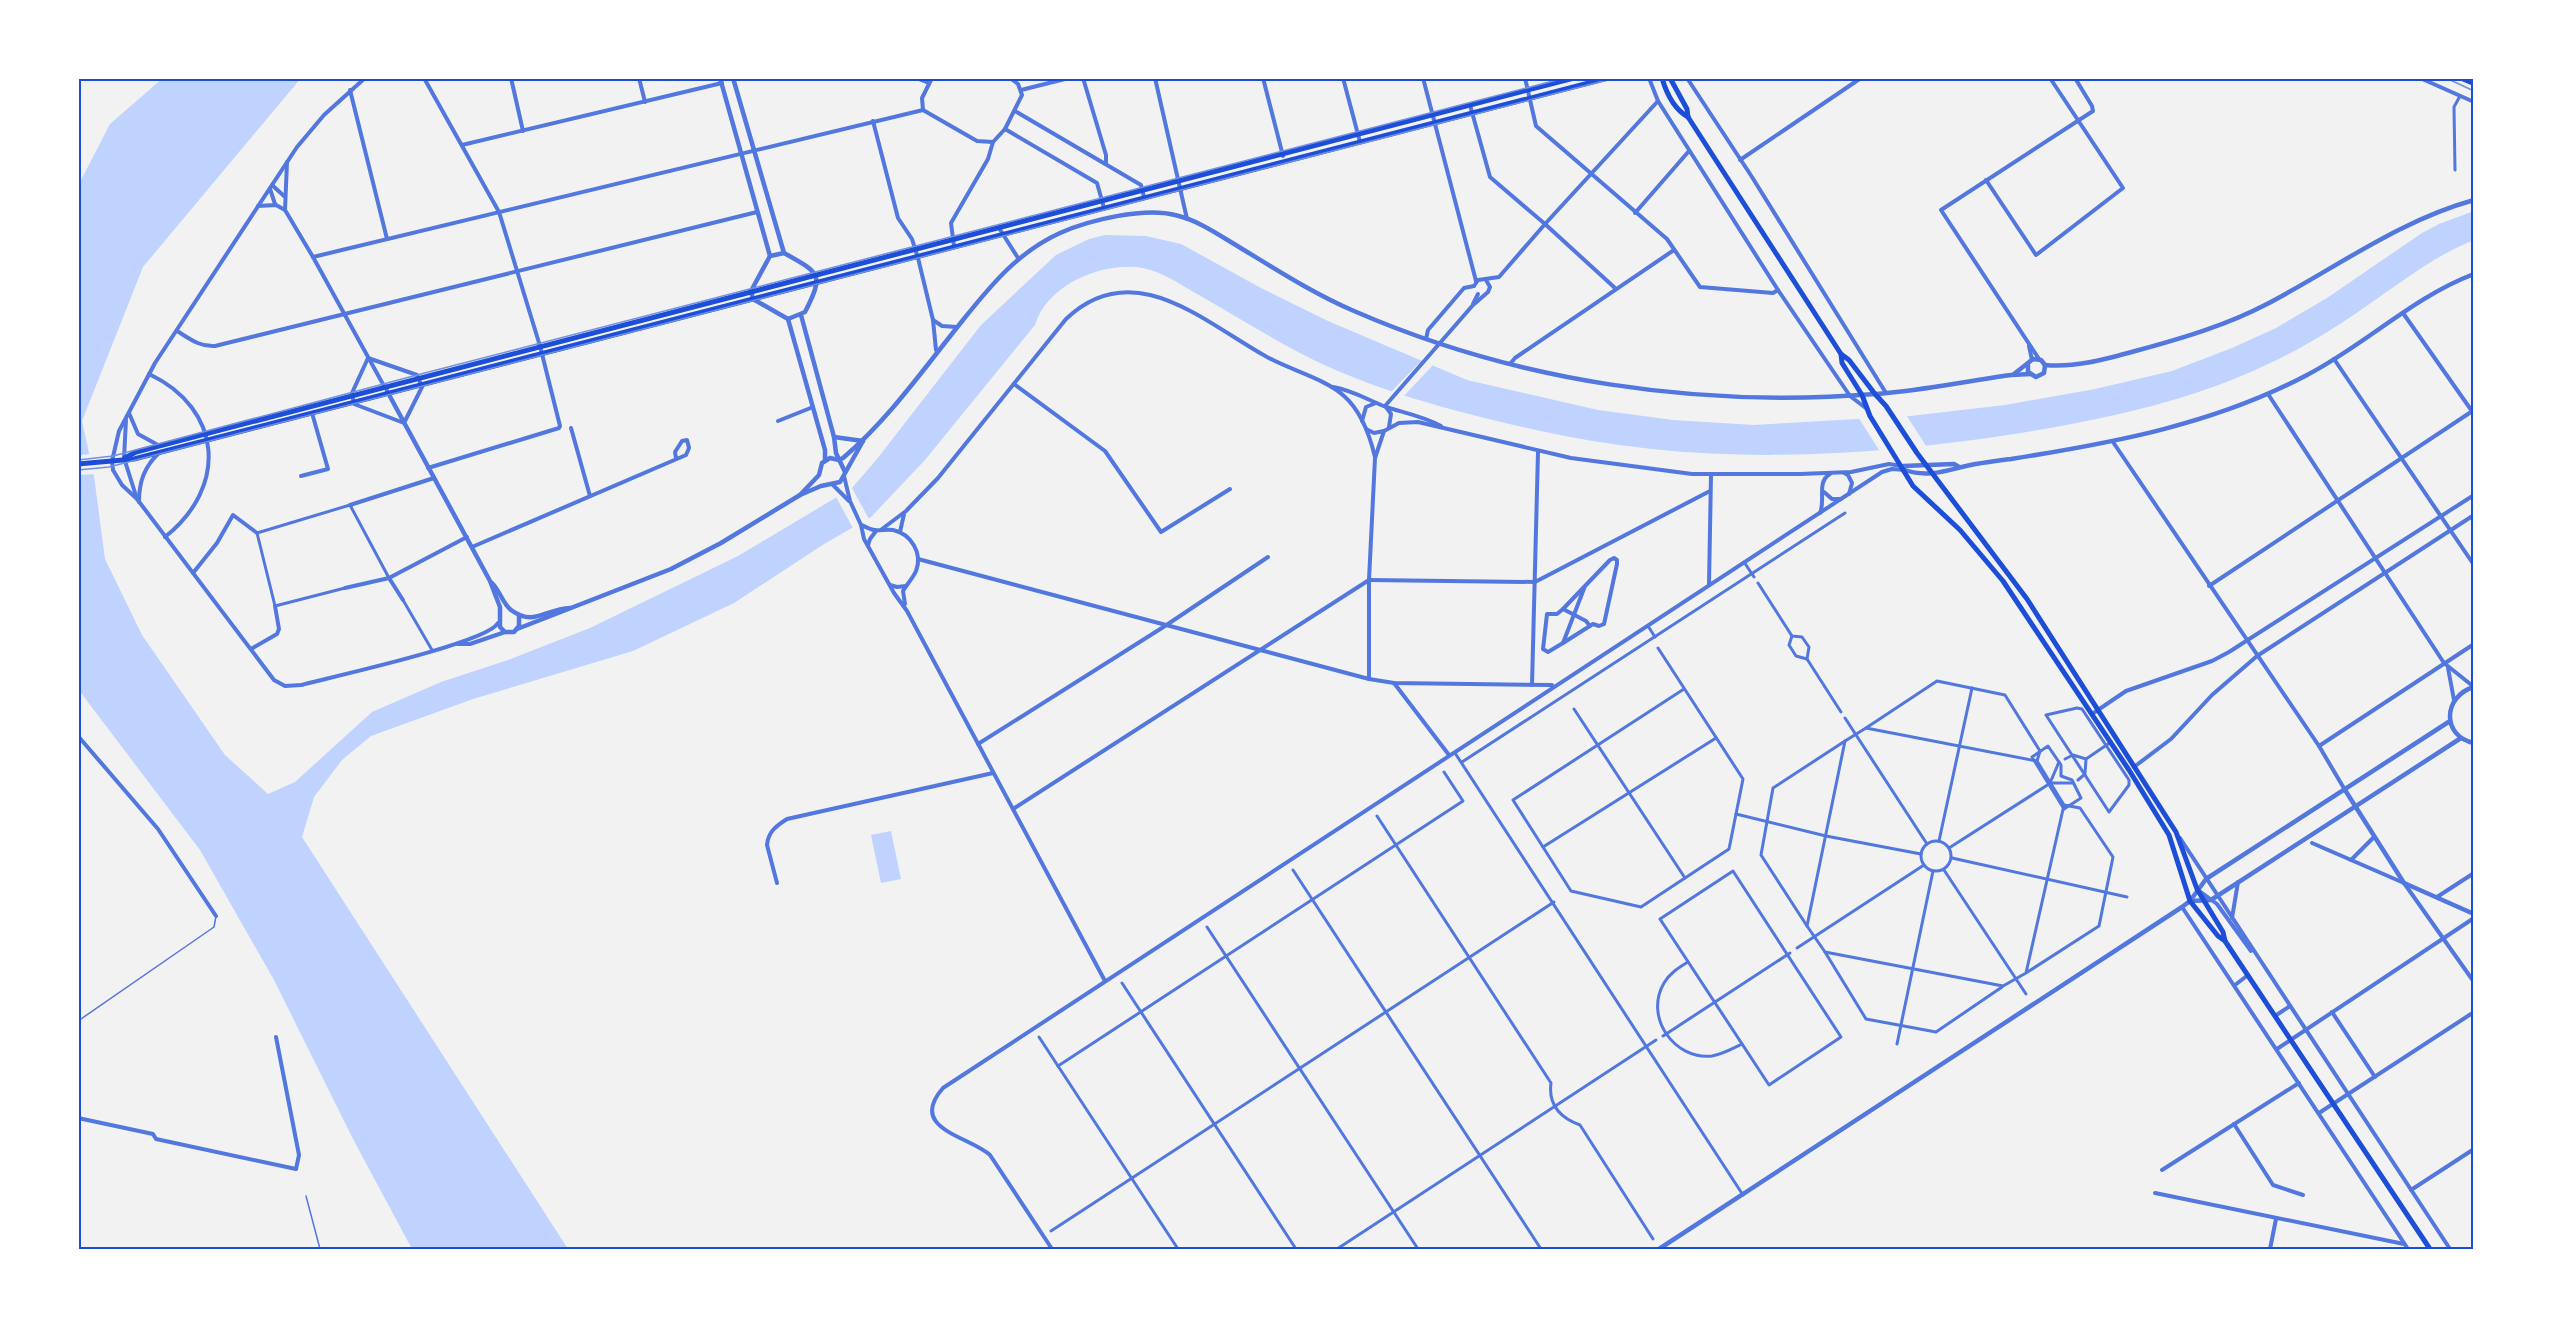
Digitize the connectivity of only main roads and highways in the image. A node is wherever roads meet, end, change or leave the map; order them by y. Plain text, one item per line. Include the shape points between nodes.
1 (1574, 78) edge
2 (1608, 78) edge
3 (1662, 78) edge
4 (1670, 78) edge
5 (2462, 78) edge
6 (2474, 83) edge
7 (1688, 117) junction
8 (1144, 194) junction
9 (954, 243) junction
10 (1841, 354) junction
11 (353, 398) junction
12 (78, 464) edge
13 (2132, 768) junction
14 (2225, 941) junction
15 (2430, 1249) edge

1 - 8 main road via 1180,180
2 - 8 main road via 1182,188
3 - 7 main road via 1667,93
4 - 7 main road
5 - 6 main road
7 - 10 main road
8 - 9 main road via 1104,208
8 - 9 main road via 1102,201
9 - 11 main road via 918,256 540,354 388,393
9 - 11 main road via 751,291 384,386
10 - 13 main road via 1891,414 2027,599
10 - 13 main road via 1870,416 1913,486 1960,530 2003,581 2109,743
11 - 12 main road via 134,459
13 - 14 main road via 2176,832 2197,889
13 - 14 main road via 2169,835 2190,901
14 - 15 main road

